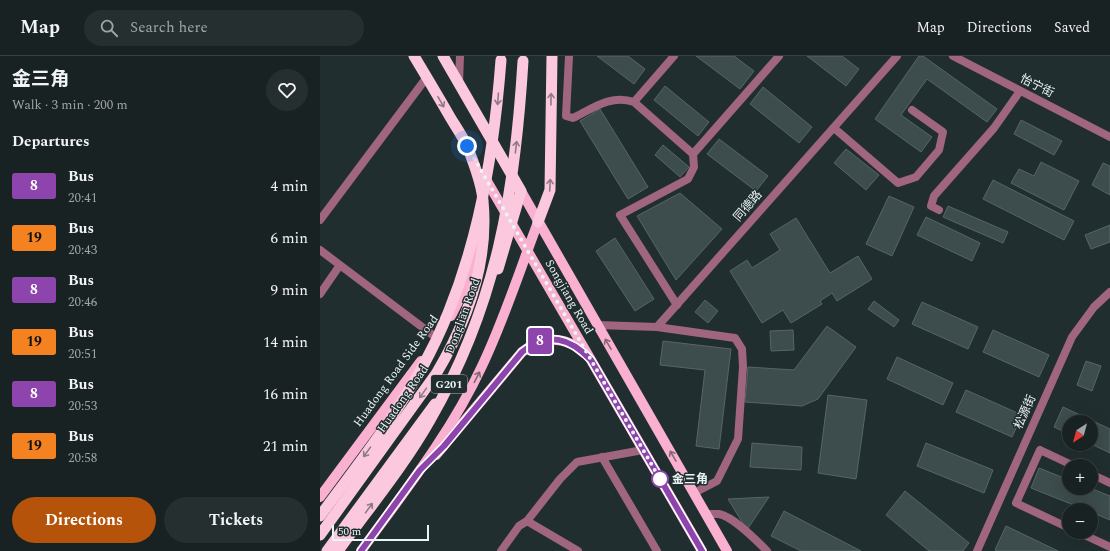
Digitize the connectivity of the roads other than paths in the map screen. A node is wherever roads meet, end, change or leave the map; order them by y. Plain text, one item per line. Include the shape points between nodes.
1 (414, 56) edge
2 (443, 56) edge
3 (460, 56) edge
4 (501, 56) edge
5 (523, 56) edge
6 (552, 56) edge
7 (569, 56) edge
8 (674, 56) edge
9 (779, 56) edge
10 (897, 56) edge
11 (953, 56) edge
12 (427, 77) junction
13 (459, 83) junction
14 (1020, 91) junction
15 (634, 102) junction
16 (912, 110) dead end
17 (834, 128) junction
18 (1110, 137) edge
19 (467, 146) junction
20 (693, 154) junction
21 (521, 191) junction
22 (939, 210) dead end
23 (320, 220) edge
24 (538, 222) junction
25 (512, 223) junction
26 (483, 228) junction
27 (320, 250) edge
28 (527, 250) junction
29 (340, 265) junction
30 (1110, 292) edge
31 (320, 294) edge
32 (677, 305) junction
33 (597, 325) junction
34 (657, 327) junction
35 (438, 339) junction
36 (591, 360) junction
37 (643, 450) junction
38 (602, 457) junction
39 (1062, 460) edge
40 (420, 470) junction
41 (1098, 477) edge
42 (1110, 483) edge
43 (694, 493) junction
44 (320, 497) edge
45 (706, 514) junction
46 (320, 516) edge
47 (527, 521) junction
48 (1062, 525) edge
49 (320, 535) edge
50 (1093, 539) edge
51 (1110, 547) edge
52 (327, 551) edge
53 (338, 551) edge
54 (361, 551) edge
55 (501, 551) edge
56 (578, 551) edge
57 (657, 551) edge
58 (702, 551) edge
59 (727, 551) edge
60 (767, 551) edge
61 (977, 551) edge

1 - 12 highway, Songjiang Road / G201
2 - 13 highway, Songjiang Road
3 - 13 street
4 -> 46 highway, Donglian Road, bridge via 491,154 474,237 459,286 442,328 419,373 377,438
53 -> 5 highway, Donglian Road, bridge via 406,459 430,421 452,381 472,334 495,261 508,206 516,151
24 -> 6 highway via 550,190
7 - 15 street via 566,116 573,118 612,100 623,98
8 - 15 street
9 - 20 street
10 - 17 street, 同德路
11 - 14 street, 怡宁街
12 -> 19 highway, Songjiang Road / G201
12 - 23 street
13 - 21 highway, Songjiang Road
14 - 18 street, 怡宁街
14 - 22 street via 994,128 934,196 931,206
15 - 20 street
16 - 17 street via 943,132 939,150 916,177 898,183
17 - 32 street, 同德路
19 - 25 main road, Songjiang Road
19 - 26 highway, Huadong Road / G201 via 477,172 483,200
20 - 32 street via 694,167 688,179 620,215
21 - 24 main road, Songjiang Road
21 - 25 highway, G201
24 - 28 main road
24 - 33 main road, Songjiang Road
25 - 28 main road, Songjiang Road
25 - 52 highway, G201 via 486,307 465,356 449,384
26 - 35 main road, Huadong Road Side Road via 466,286
26 -> 49 highway, Huadong Road / G201 via 474,292 452,347 418,400
27 - 29 street
28 - 36 main road, Songjiang Road
40 -> 28 main road via 468,395 483,366
29 - 31 street
29 - 35 street
30 - 61 street, 松源街 via 1094,307 1072,337
32 - 34 street, 同德路
33 - 34 street
43 -> 33 main road, Songjiang Road
34 - 43 street via 735,338 742,350 738,439 717,481
35 - 44 main road, Huadong Road Side Road
36 - 37 main road, Songjiang Road
36 - 40 main road via 576,346 563,341 549,339 531,345 522,352 444,446
37 - 38 street
37 - 58 main road, Songjiang Road
38 - 47 street via 577,462
38 - 57 street
39 - 48 street via 1040,450 1016,503
40 - 54 main road
41 - 42 street
43 - 45 main road, Songjiang Road
45 - 59 main road, Songjiang Road
45 - 60 street via 720,514 731,520 754,537
47 - 55 street via 519,526
47 - 56 street
50 - 51 street

